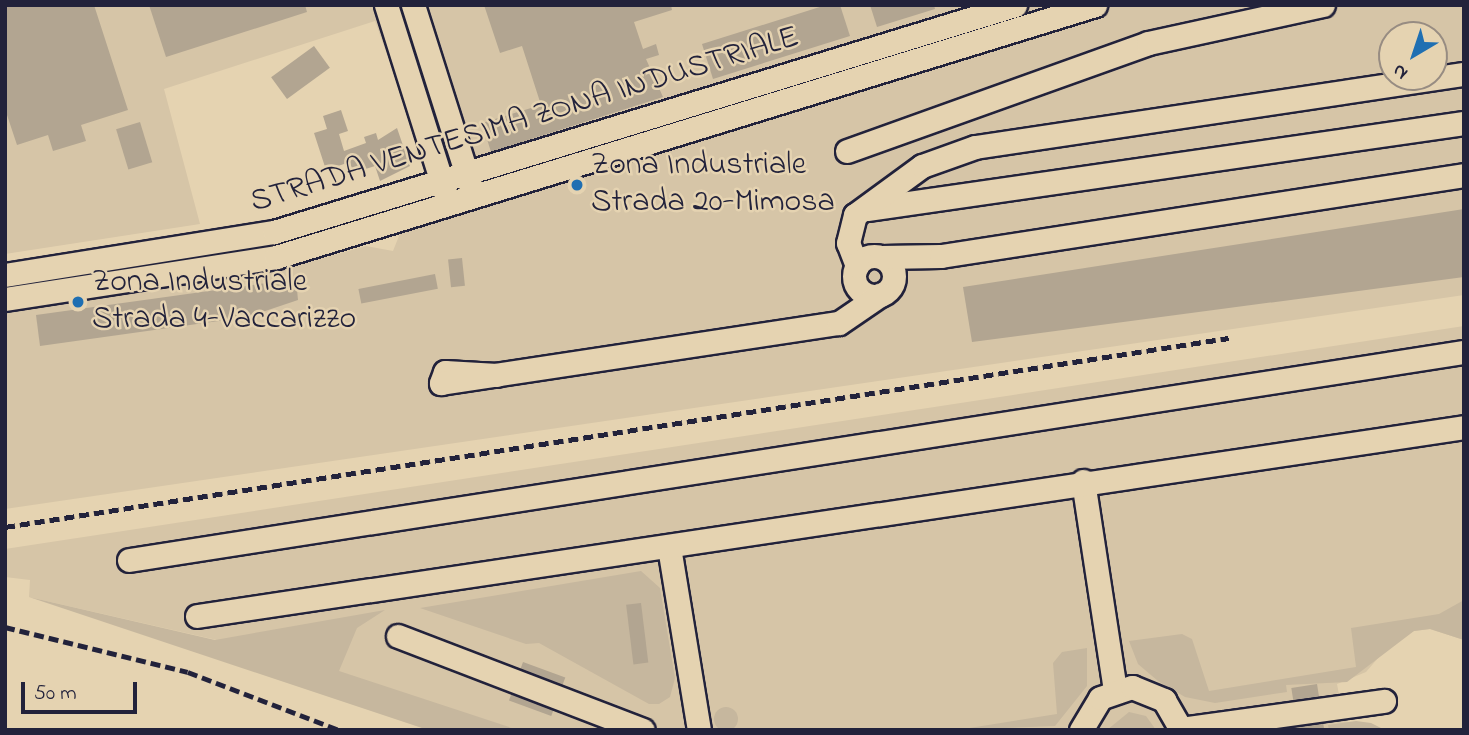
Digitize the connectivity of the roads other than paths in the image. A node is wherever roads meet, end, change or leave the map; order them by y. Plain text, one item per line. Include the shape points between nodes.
1 (386, 5) edge
2 (413, 5) edge
3 (1015, 5) edge
4 (1095, 5) edge
5 (1323, 5) edge
6 (957, 14) edge
7 (968, 47) junction
8 (1464, 74) edge
9 (445, 107) junction
10 (688, 108) junction
11 (420, 113) junction
12 (1464, 123) edge
13 (696, 131) junction
14 (580, 142) junction
15 (847, 151) dead end
16 (587, 165) junction
17 (1464, 176) edge
18 (468, 177) junction
19 (442, 185) junction
20 (475, 200) junction
21 (450, 208) junction
22 (863, 210) junction
23 (143, 252) junction
24 (941, 256) junction
25 (881, 257) junction
26 (5, 275) edge
27 (857, 275) junction
28 (148, 277) junction
29 (886, 291) junction
30 (5, 299) edge
31 (839, 323) junction
32 (1464, 352) edge
33 (497, 374) dead end
34 (1464, 427) edge
35 (1083, 481) junction
36 (669, 547) junction
37 (129, 560) dead end
38 (197, 616) dead end
39 (398, 636) dead end
40 (1115, 690) junction
41 (1384, 701) dead end
42 (643, 730) edge
43 (699, 730) edge
44 (1082, 730) edge
45 (1181, 730) edge

1 - 11 street
2 - 9 street
3 - 6 street, STRADA VENTESIMA ZONA INDUSTRIALE
4 - 7 street, STRADA VENTESIMA ZONA INDUSTRIALE
5 - 15 street via 1148,43
6 - 7 street
6 - 10 street, STRADA VENTESIMA ZONA INDUSTRIALE
7 - 13 street, STRADA VENTESIMA ZONA INDUSTRIALE
8 - 22 street via 975,147 922,166
9 - 11 street
9 - 18 street
10 - 13 street
10 - 14 street, STRADA VENTESIMA ZONA INDUSTRIALE
11 - 19 street
12 - 22 street
13 - 16 street, STRADA VENTESIMA ZONA INDUSTRIALE
14 - 16 street
14 - 18 street, STRADA VENTESIMA ZONA INDUSTRIALE
16 - 20 street, STRADA VENTESIMA ZONA INDUSTRIALE
17 - 24 street
18 - 19 street, STRADA VENTESIMA ZONA INDUSTRIALE
18 - 20 street
19 - 21 street
19 - 23 street, STRADA VENTESIMA ZONA INDUSTRIALE via 274,232
20 - 21 street, STRADA VENTESIMA ZONA INDUSTRIALE
21 - 28 street, STRADA VENTESIMA ZONA INDUSTRIALE via 276,257
22 - 27 street via 855,215 848,243
23 - 26 street, STRADA VENTESIMA ZONA INDUSTRIALE
23 - 28 street
24 - 25 street
24 - 29 street
25 - 27 street
25 - 29 street via 894,273
27 - 29 street
27 - 31 street via 852,308
28 - 30 street, STRADA VENTESIMA ZONA INDUSTRIALE
29 - 31 street
31 - 33 street
32 - 37 street
34 - 35 street
35 - 36 street
35 - 40 street
36 - 38 street
36 - 43 street
39 - 42 street
40 - 44 street via 1088,710
40 - 45 street via 1157,695
41 - 45 street

